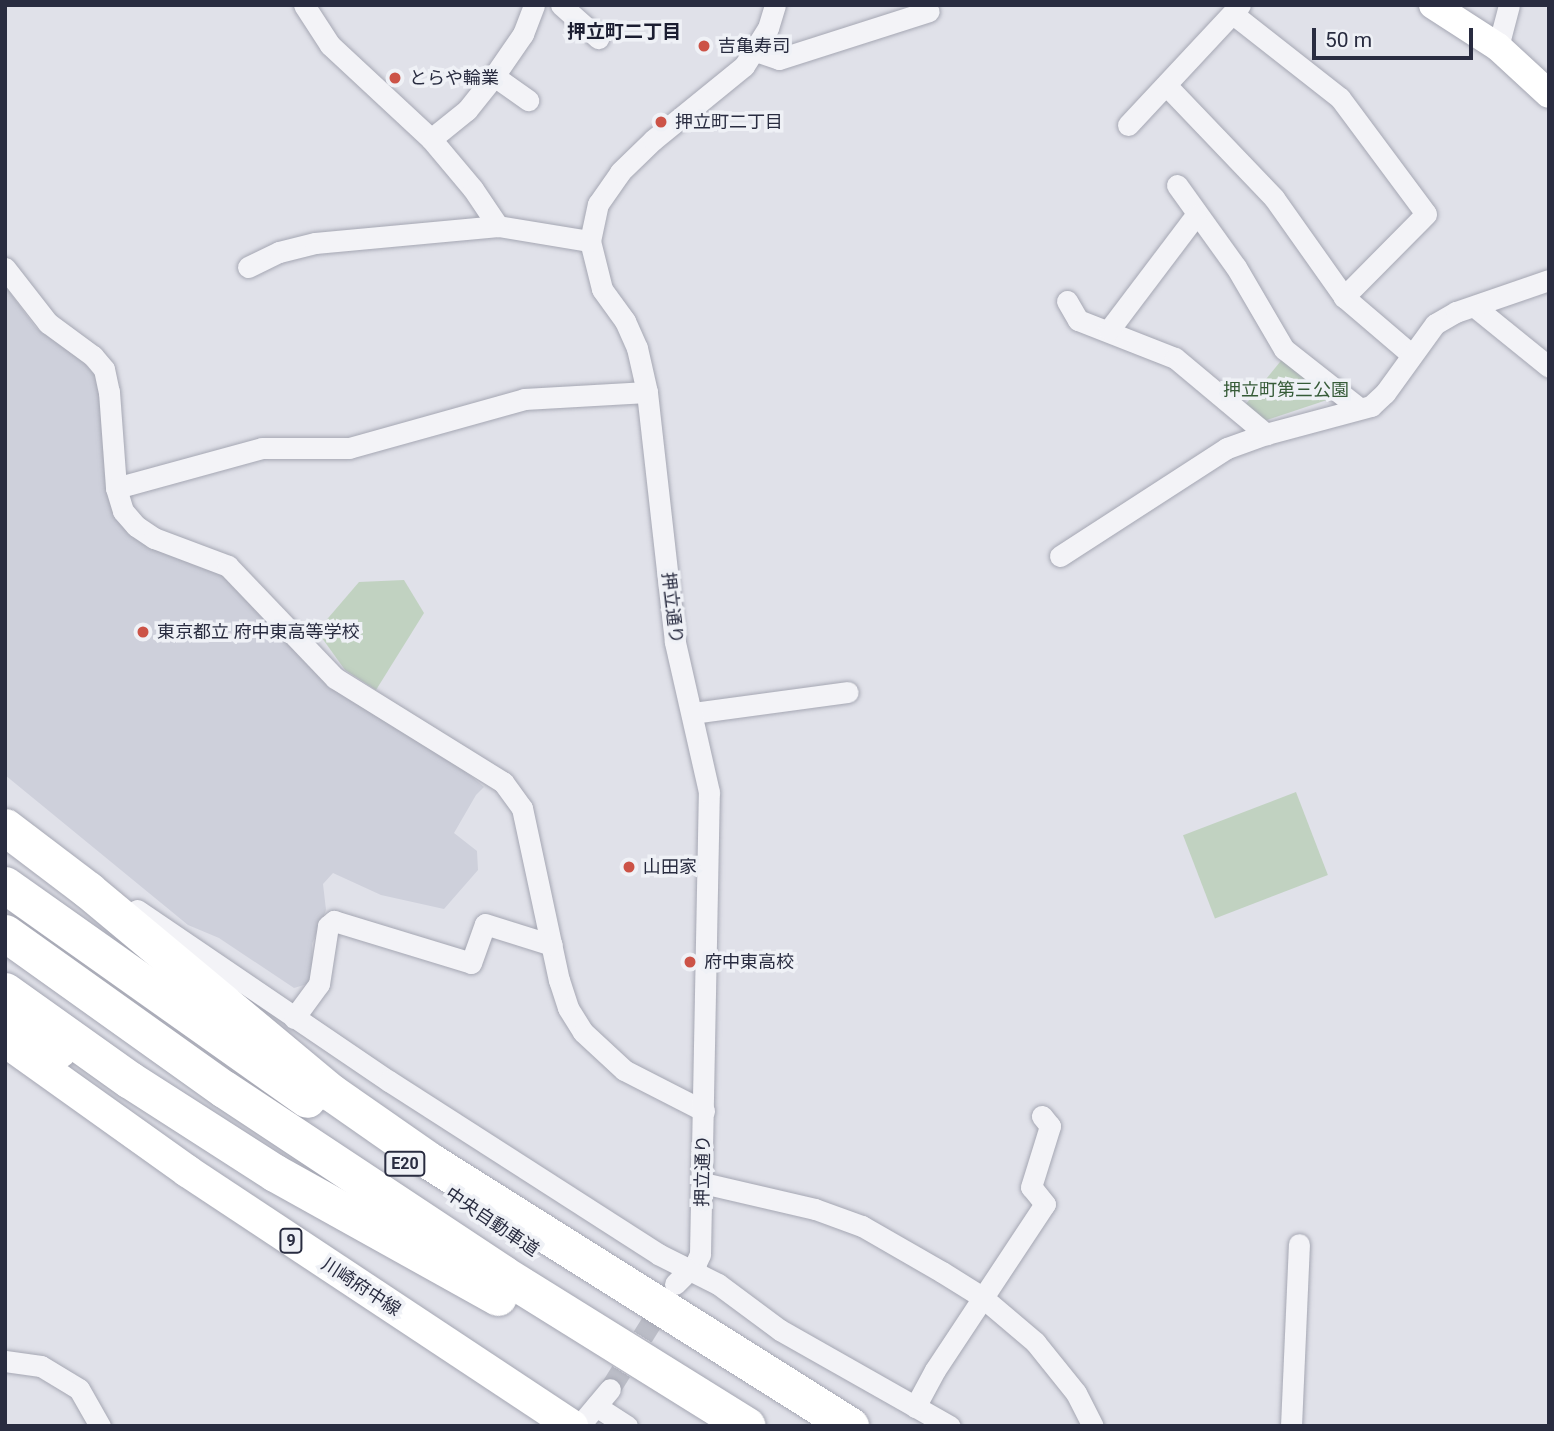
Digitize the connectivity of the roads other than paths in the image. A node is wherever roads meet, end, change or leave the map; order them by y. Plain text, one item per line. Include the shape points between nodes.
1 (304, 5) edge
2 (534, 5) edge
3 (561, 5) edge
4 (775, 5) edge
5 (1433, 5) edge
6 (1508, 5) edge
7 (1237, 10) edge
8 (929, 11) dead end
9 (598, 38) dead end
10 (1498, 47) junction
11 (756, 51) junction
12 (494, 76) junction
13 (1167, 86) junction
14 (1549, 94) edge
15 (528, 100) dead end
16 (1128, 125) dead end
17 (431, 139) junction
18 (1177, 185) dead end
19 (1196, 215) junction
20 (498, 226) junction
21 (590, 241) junction
22 (248, 267) dead end
23 (5, 268) edge
24 (1549, 280) edge
25 (1344, 297) junction
26 (1067, 301) dead end
27 (1475, 307) junction
28 (1109, 330) junction
29 (1412, 355) junction
30 (1549, 368) edge
31 (647, 392) junction
32 (1359, 408) junction
33 (1266, 434) junction
34 (116, 488) junction
35 (1060, 556) dead end
36 (848, 692) dead end
37 (693, 713) junction
38 (5, 814) edge
39 (5, 827) edge
40 (5, 885) edge
41 (5, 933) edge
42 (552, 945) junction
43 (5, 991) edge
44 (294, 1018) junction
45 (8, 1036) edge
46 (130, 1080) junction
47 (704, 1111) junction
48 (1042, 1116) dead end
49 (703, 1183) junction
50 (1299, 1244) dead end
51 (690, 1270) junction
52 (674, 1284) tunnel mouth
53 (982, 1297) junction
54 (5, 1361) edge
55 (915, 1406) junction
56 (100, 1426) edge
57 (572, 1426) edge
58 (579, 1426) edge
59 (627, 1426) edge
60 (708, 1426) edge
61 (747, 1426) edge
62 (816, 1426) edge
63 (850, 1426) edge
64 (950, 1426) edge
65 (1093, 1426) edge
66 (1291, 1426) edge

1 - 17 street via 330,45
2 - 12 street via 523,34
3 - 9 street
4 - 11 street, 押立通り
5 - 10 street
6 - 10 street
7 - 13 street
7 - 25 street via 1340,98 1426,214
8 - 11 street via 779,59
10 - 14 street
11 - 21 street, 押立通り via 620,172 598,204
12 - 15 street
12 - 17 street via 467,110
13 - 16 street
13 - 25 street via 1274,198
17 - 20 street
18 - 19 street
19 - 28 street
19 - 32 street via 1236,267 1284,349
20 - 21 street
20 - 22 street via 315,243 279,252
21 - 31 street, 押立通り via 602,289 638,348
23 - 34 street via 48,323 104,369
24 - 27 street
25 - 29 street
26 - 28 street via 1078,320
27 - 29 street via 1435,324
27 - 30 street
28 - 33 street via 1175,358
29 - 32 street via 1385,393 1371,406
31 - 34 street via 524,399 349,447 261,448
31 - 37 street, 押立通り via 675,642
32 - 33 street
33 - 35 street via 1227,448
34 - 42 street via 123,511 136,526 154,538 228,566 335,678 503,782 522,808
36 - 37 street
37 - 47 street, 押立通り via 709,792
38 - 44 street
39 - 63 highway via 88,890 332,1093
40 - 62 highway, 中央自動車道 / E20 via 250,1060 510,1235
41 - 61 highway, 中央自動車道 / E20 via 224,1089 456,1244
42 - 44 street via 485,924 471,963 334,921 328,926 319,984
42 - 47 street via 568,1008 583,1032 624,1070
43 - 46 highway
44 - 51 street via 657,1254
45 - 46 highway
45 - 57 main road, 川崎府中線 / 9 via 187,1171
46 - 60 highway via 323,1201 489,1292
47 - 49 street, 押立通り
48 - 53 street via 1050,1126 1031,1187 1045,1204
49 - 51 street, 押立通り via 700,1254
49 - 53 street via 815,1209 862,1226
50 - 66 street
51 - 52 street
51 - 55 street via 718,1284 780,1330
53 - 55 street
53 - 65 street via 1035,1342 1076,1393
54 - 56 street via 41,1366 79,1389
55 - 64 street
58 - 59 street via 603,1397

